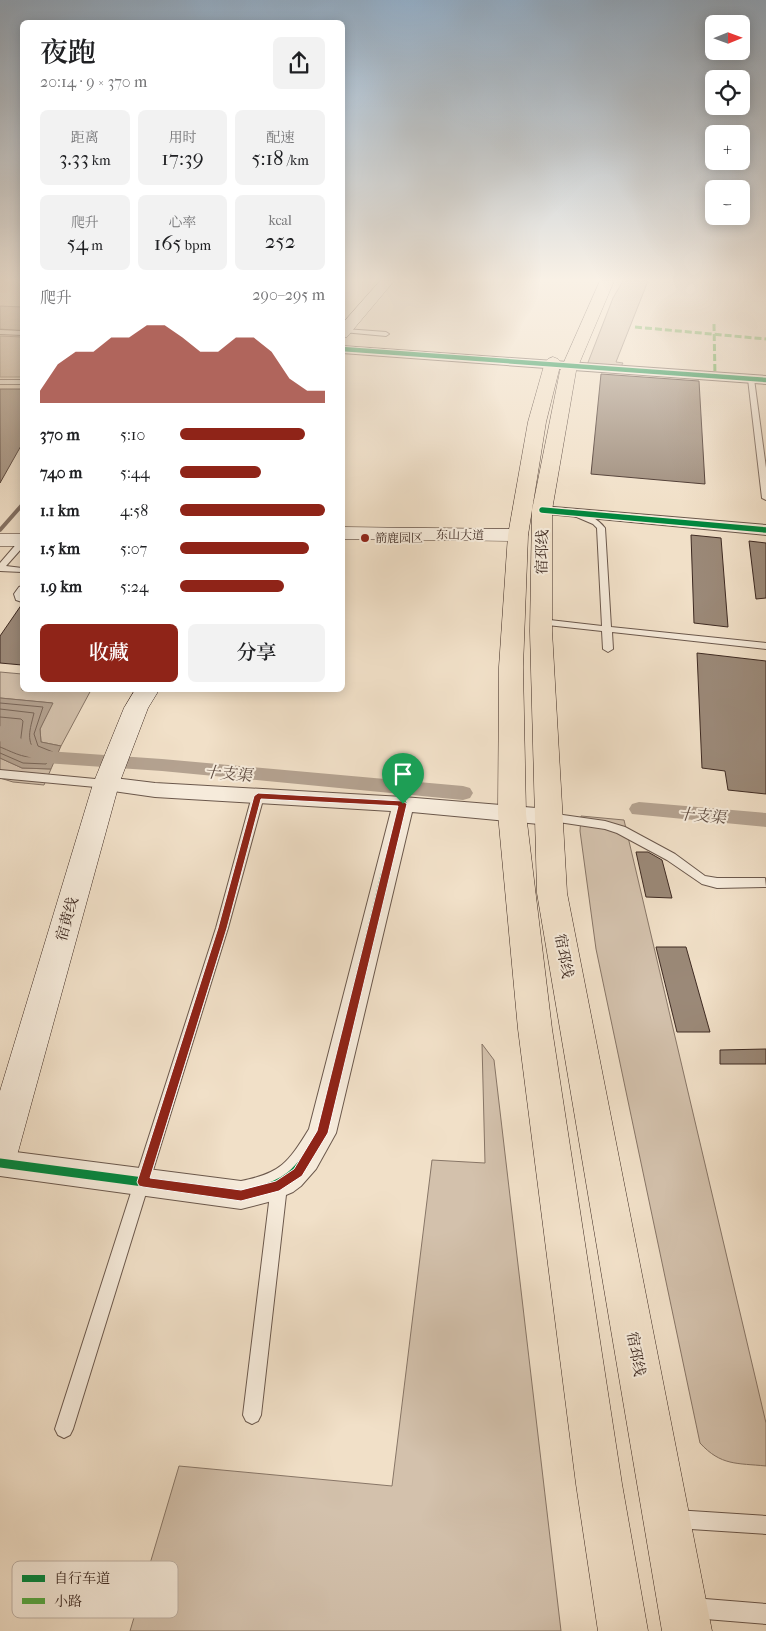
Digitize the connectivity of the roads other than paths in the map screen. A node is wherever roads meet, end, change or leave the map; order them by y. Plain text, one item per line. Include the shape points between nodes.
1 (453, 357) edge
2 (564, 357) edge
3 (565, 357) edge
4 (561, 365) junction
5 (751, 378) junction
6 (766, 380) edge
7 (0, 382) edge
8 (20, 382) edge
9 (766, 498) edge
10 (542, 510) junction
11 (575, 513) junction
12 (766, 530) edge
13 (345, 534) edge
14 (12, 536) edge
15 (518, 540) junction
16 (345, 543) edge
17 (0, 568) edge
18 (20, 570) edge
19 (541, 622) junction
20 (607, 629) junction
21 (766, 646) edge
22 (608, 649) dead end
23 (141, 699) edge
24 (0, 774) edge
25 (107, 780) junction
26 (258, 796) junction
27 (403, 804) junction
28 (512, 814) junction
29 (549, 817) junction
30 (765, 884) edge
31 (2, 1139) edge
32 (0, 1163) edge
33 (143, 1182) junction
34 (279, 1186) junction
35 (252, 1415) dead end
36 (64, 1430) dead end
37 (666, 1518) junction
38 (766, 1525) edge
39 (766, 1614) edge
40 (684, 1619) edge
41 (623, 1631) edge

1 - 4 street
2 - 4 main road, 宿邳线
3 - 4 main road, 宿邳线
4 - 5 street
4 - 10 main road, 宿邳线
4 - 15 main road, 宿邳线 via 537,422
5 - 6 street
5 - 9 lane
7 - 8 lane
10 - 11 street
10 - 19 main road, 宿邳线
11 - 12 street
11 - 20 lane via 596,522 601,528
13 - 15 main road, 东山大道
14 - 17 lane
15 - 16 main road, 东山大道
15 - 28 main road, 宿邳线 via 511,667
17 - 18 lane
19 - 20 lane
19 - 29 main road, 宿邳线
20 - 21 lane
20 - 22 lane
23 - 25 main road, 宿黄线
24 - 25 lane
25 - 26 street via 155,790
25 - 31 main road, 宿黄线
26 - 27 street
26 - 33 lane via 222,928
27 - 28 street
27 - 34 street via 322,1133 298,1172
28 - 29 street
28 - 41 main road, 宿邳线 via 534,1028
29 - 30 lane via 621,830 671,857 702,880
29 - 37 main road, 宿邳线 via 552,894
32 - 33 street
33 - 34 street via 241,1195
33 - 36 lane
34 - 35 lane
37 - 38 lane
37 - 40 main road, 宿邳线
39 - 40 lane

